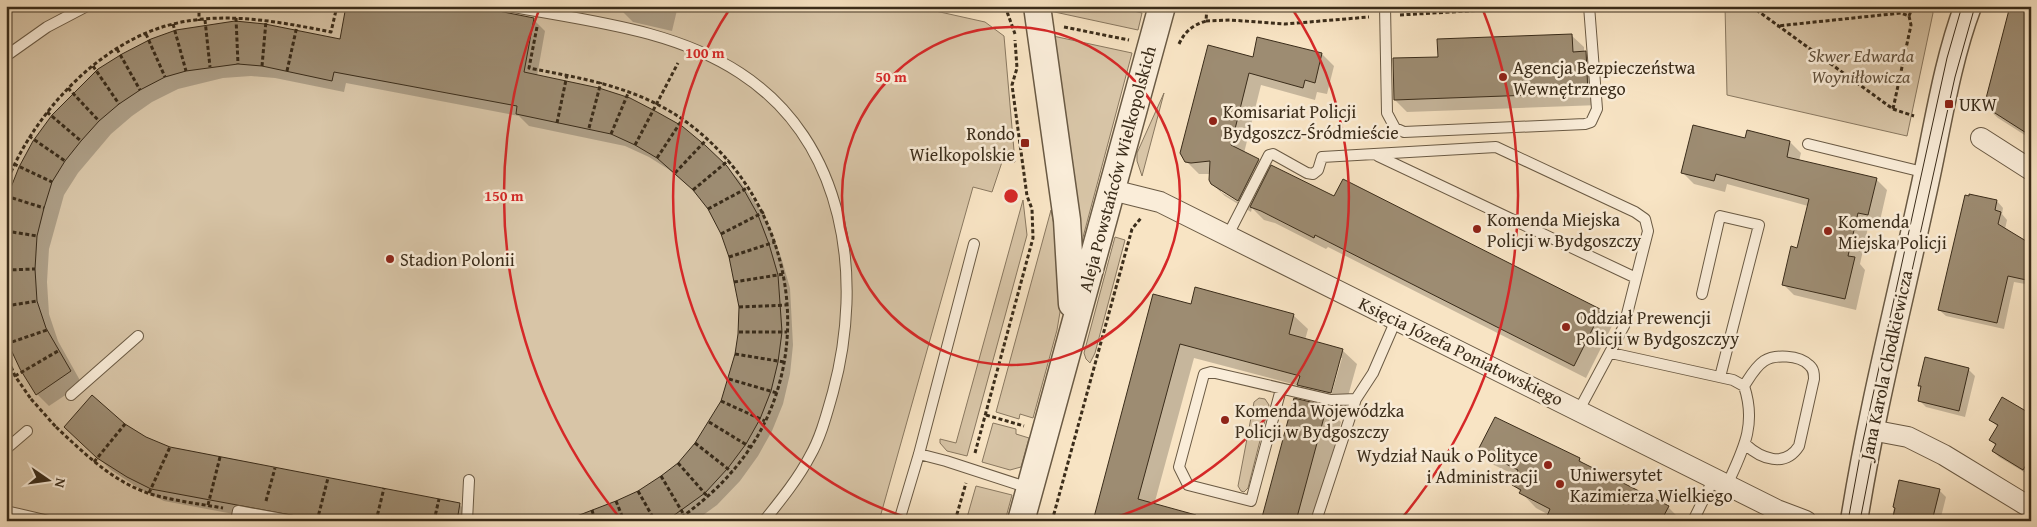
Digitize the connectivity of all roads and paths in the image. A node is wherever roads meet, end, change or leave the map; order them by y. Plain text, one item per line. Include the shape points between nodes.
1 (87, 6) edge
2 (199, 6) edge
3 (337, 6) edge
4 (509, 6) edge
5 (1005, 6) edge
6 (1037, 6) edge
7 (1162, 6) edge
8 (1207, 6) edge
9 (1554, 6) edge
10 (1588, 6) edge
11 (1751, 6) edge
12 (1913, 6) edge
13 (1968, 6) edge
14 (1386, 11) edge
15 (539, 12) junction
16 (1908, 16) junction
17 (236, 18) junction
18 (205, 20) junction
19 (199, 21) junction
20 (266, 21) junction
21 (1206, 21) junction
22 (173, 24) junction
23 (297, 26) junction
24 (1060, 26) dead end
25 (1777, 26) junction
26 (146, 34) junction
27 (1136, 42) dead end
28 (117, 49) junction
29 (1177, 50) dead end
30 (6, 56) edge
31 (678, 63) dead end
32 (238, 64) dead end
33 (93, 66) junction
34 (210, 66) dead end
35 (262, 66) dead end
36 (186, 71) dead end
37 (288, 71) dead end
38 (567, 75) junction
39 (165, 77) dead end
40 (601, 82) junction
41 (68, 88) junction
42 (140, 90) dead end
43 (629, 91) junction
44 (120, 104) dead end
45 (656, 104) junction
46 (1893, 109) junction
47 (47, 112) junction
48 (1916, 117) dead end
49 (682, 120) junction
50 (99, 121) dead end
51 (557, 123) dead end
52 (589, 128) dead end
53 (612, 134) dead end
54 (29, 136) junction
55 (1981, 138) dead end
56 (707, 139) junction
57 (81, 141) dead end
58 (1808, 144) dead end
59 (635, 145) dead end
60 (1377, 155) junction
61 (657, 158) dead end
62 (729, 160) junction
63 (65, 161) dead end
64 (14, 164) junction
65 (2031, 170) edge
66 (675, 173) dead end
67 (1928, 173) junction
68 (52, 182) dead end
69 (6, 184) edge
70 (749, 187) junction
71 (693, 190) dead end
72 (1112, 190) junction
73 (6, 196) edge
74 (1146, 198) junction
75 (44, 208) dead end
76 (708, 210) dead end
77 (764, 212) junction
78 (6, 231) edge
79 (721, 234) dead end
80 (1228, 235) junction
81 (37, 236) dead end
82 (775, 242) junction
83 (974, 244) dead end
84 (729, 257) dead end
85 (35, 269) dead end
86 (6, 270) edge
87 (784, 274) junction
88 (1636, 278) junction
89 (734, 282) dead end
90 (1702, 294) dead end
91 (37, 301) dead end
92 (787, 305) junction
93 (6, 306) edge
94 (739, 307) dead end
95 (1396, 320) junction
96 (47, 330) dead end
97 (739, 332) dead end
98 (787, 332) junction
99 (1073, 332) junction
100 (138, 336) dead end
101 (6, 344) edge
102 (58, 351) dead end
103 (1610, 353) junction
104 (735, 354) dead end
105 (6, 356) edge
106 (784, 362) junction
107 (15, 376) junction
108 (1720, 377) junction
109 (729, 379) dead end
110 (1744, 386) junction
111 (1281, 389) junction
112 (777, 393) junction
113 (72, 395) dead end
114 (1356, 399) junction
115 (721, 401) dead end
116 (1579, 410) junction
117 (986, 415) junction
118 (766, 421) junction
119 (709, 422) dead end
120 (125, 424) dead end
121 (1032, 428) dead end
122 (1871, 430) junction
123 (27, 431) dead end
124 (695, 443) dead end
125 (1745, 444) junction
126 (170, 447) dead end
127 (750, 447) junction
128 (6, 449) edge
129 (919, 454) junction
130 (220, 457) dead end
131 (974, 459) dead end
132 (94, 462) junction
133 (678, 462) dead end
134 (275, 468) dead end
135 (732, 472) junction
136 (661, 476) dead end
137 (328, 478) dead end
138 (968, 478) dead end
139 (469, 480) dead end
140 (1720, 482) junction
141 (384, 488) dead end
142 (1029, 488) junction
143 (638, 491) dead end
144 (149, 493) junction
145 (708, 497) junction
146 (438, 499) dead end
147 (616, 501) dead end
148 (208, 505) junction
149 (2031, 508) edge
150 (592, 510) dead end
151 (6, 511) edge
152 (263, 515) junction
153 (684, 515) junction
154 (237, 516) edge
155 (49, 521) edge
156 (293, 521) edge
157 (318, 521) edge
158 (376, 521) edge
159 (434, 521) edge
160 (467, 521) edge
161 (595, 521) edge
162 (624, 521) edge
163 (655, 521) edge
164 (676, 521) edge
165 (764, 521) edge
166 (899, 521) edge
167 (955, 521) edge
168 (1021, 521) edge
169 (1052, 521) edge
170 (1316, 521) edge
171 (1693, 521) edge
172 (1806, 521) edge
173 (1854, 521) edge

1 - 30 lane via 47,27
2 - 19 path
3 - 23 path via 332,32
4 - 15 lane
5 - 117 path via 1015,34 1017,68 1012,85 1027,196 1032,209 1033,238
6 - 99 street, Aleja Powstańców Wielkopolskich via 1067,220
7 - 72 street, Aleja Powstańców Wielkopolskich
8 - 21 path
9 - 14 path
10 - 14 lane via 1597,109 1591,122 1404,132 1396,128 1387,114
11 - 25 path
12 - 16 path
13 - 67 street, Jana Karola Chodkiewicza
14 - 21 path via 1292,24
15 - 38 path via 529,68
15 - 165 lane via 672,41 740,73 775,100 804,134 824,172 840,220 846,270 846,317 840,366 811,456
16 - 25 path via 1901,13
16 - 46 path via 1911,25
17 - 18 path
17 - 20 path
17 - 32 path
18 - 19 path
18 - 34 path
19 - 22 path
20 - 23 path
20 - 35 path
21 - 29 path via 1196,24 1184,34
22 - 26 path
22 - 36 path
23 - 37 path
24 - 27 path
25 - 46 path
26 - 28 path
26 - 39 path
28 - 33 path
28 - 42 path
31 - 45 path
33 - 41 path
33 - 44 path
38 - 40 path
38 - 51 path
40 - 43 path
40 - 52 path
41 - 47 path
41 - 50 path
43 - 45 path
43 - 53 path
45 - 49 path
45 - 59 path
46 - 48 path
47 - 54 path
47 - 57 path
49 - 56 path
49 - 61 path
54 - 63 path
54 - 64 path
55 - 65 street
56 - 62 path
56 - 66 path
58 - 67 lane
60 - 80 lane via 1322,157 1318,170 1313,174 1273,154 1269,155
60 - 88 lane
60 - 88 lane via 1496,147 1618,204 1645,219 1648,231
62 - 70 path
62 - 71 path
64 - 68 path
64 - 69 path
67 - 122 street, Jana Karola Chodkiewicza
70 - 76 path
70 - 77 path
72 - 74 street, Księcia Józefa Poniatowskiego
72 - 99 street, Aleja Powstańców Wielkopolskich
73 - 75 path
74 - 80 street, Księcia Józefa Poniatowskiego
74 - 169 path via 1142,216 1132,229
77 - 79 path
77 - 82 path
78 - 81 path
80 - 95 street, Księcia Józefa Poniatowskiego
82 - 84 path
82 - 87 path
83 - 129 lane
85 - 86 path
87 - 89 path
87 - 92 path
88 - 103 lane via 1624,326
90 - 108 lane via 1720,216 1758,225
91 - 93 path
92 - 94 path
92 - 98 path
95 - 114 lane via 1373,373
95 - 116 street, Księcia Józefa Poniatowskiego
96 - 101 path
97 - 98 path
98 - 106 path
99 - 142 street, Aleja Powstańców Wielkopolskich
100 - 113 lane
102 - 107 path
103 - 108 lane
103 - 116 lane
104 - 106 path
105 - 107 path
106 - 112 path
107 - 132 path, bridge via 56,427
108 - 110 lane
109 - 112 path
110 - 125 lane via 1750,419
110 - 125 lane via 1758,366 1776,356 1801,360 1814,372 1799,446 1794,454 1782,459 1769,458
111 - 111 lane via 1211,372 1204,374 1179,467 1188,485 1251,501
111 - 114 lane via 1331,400
112 - 118 path
114 - 170 lane
115 - 118 path
116 - 140 street, Księcia Józefa Poniatowskiego
117 - 121 path
117 - 131 path
118 - 127 path
119 - 127 path
120 - 132 path
122 - 149 street via 1908,437
122 - 173 street, Jana Karola Chodkiewicza
123 - 128 lane
124 - 135 path
125 - 140 lane
126 - 144 path
127 - 135 path
129 - 142 lane
129 - 166 lane
130 - 148 path
132 - 144 path via 124,482
133 - 145 path
134 - 152 path
135 - 145 path
136 - 153 path
137 - 157 path
138 - 167 path
139 - 160 lane
140 - 171 lane
140 - 172 street, Księcia Józefa Poniatowskiego
141 - 158 path
142 - 168 street, Aleja Powstańców Wielkopolskich
143 - 163 path
144 - 148 path
145 - 153 path
146 - 159 path
147 - 162 path
148 - 154 path
150 - 161 path
151 - 155 lane
152 - 154 lane
152 - 156 lane
153 - 164 path

